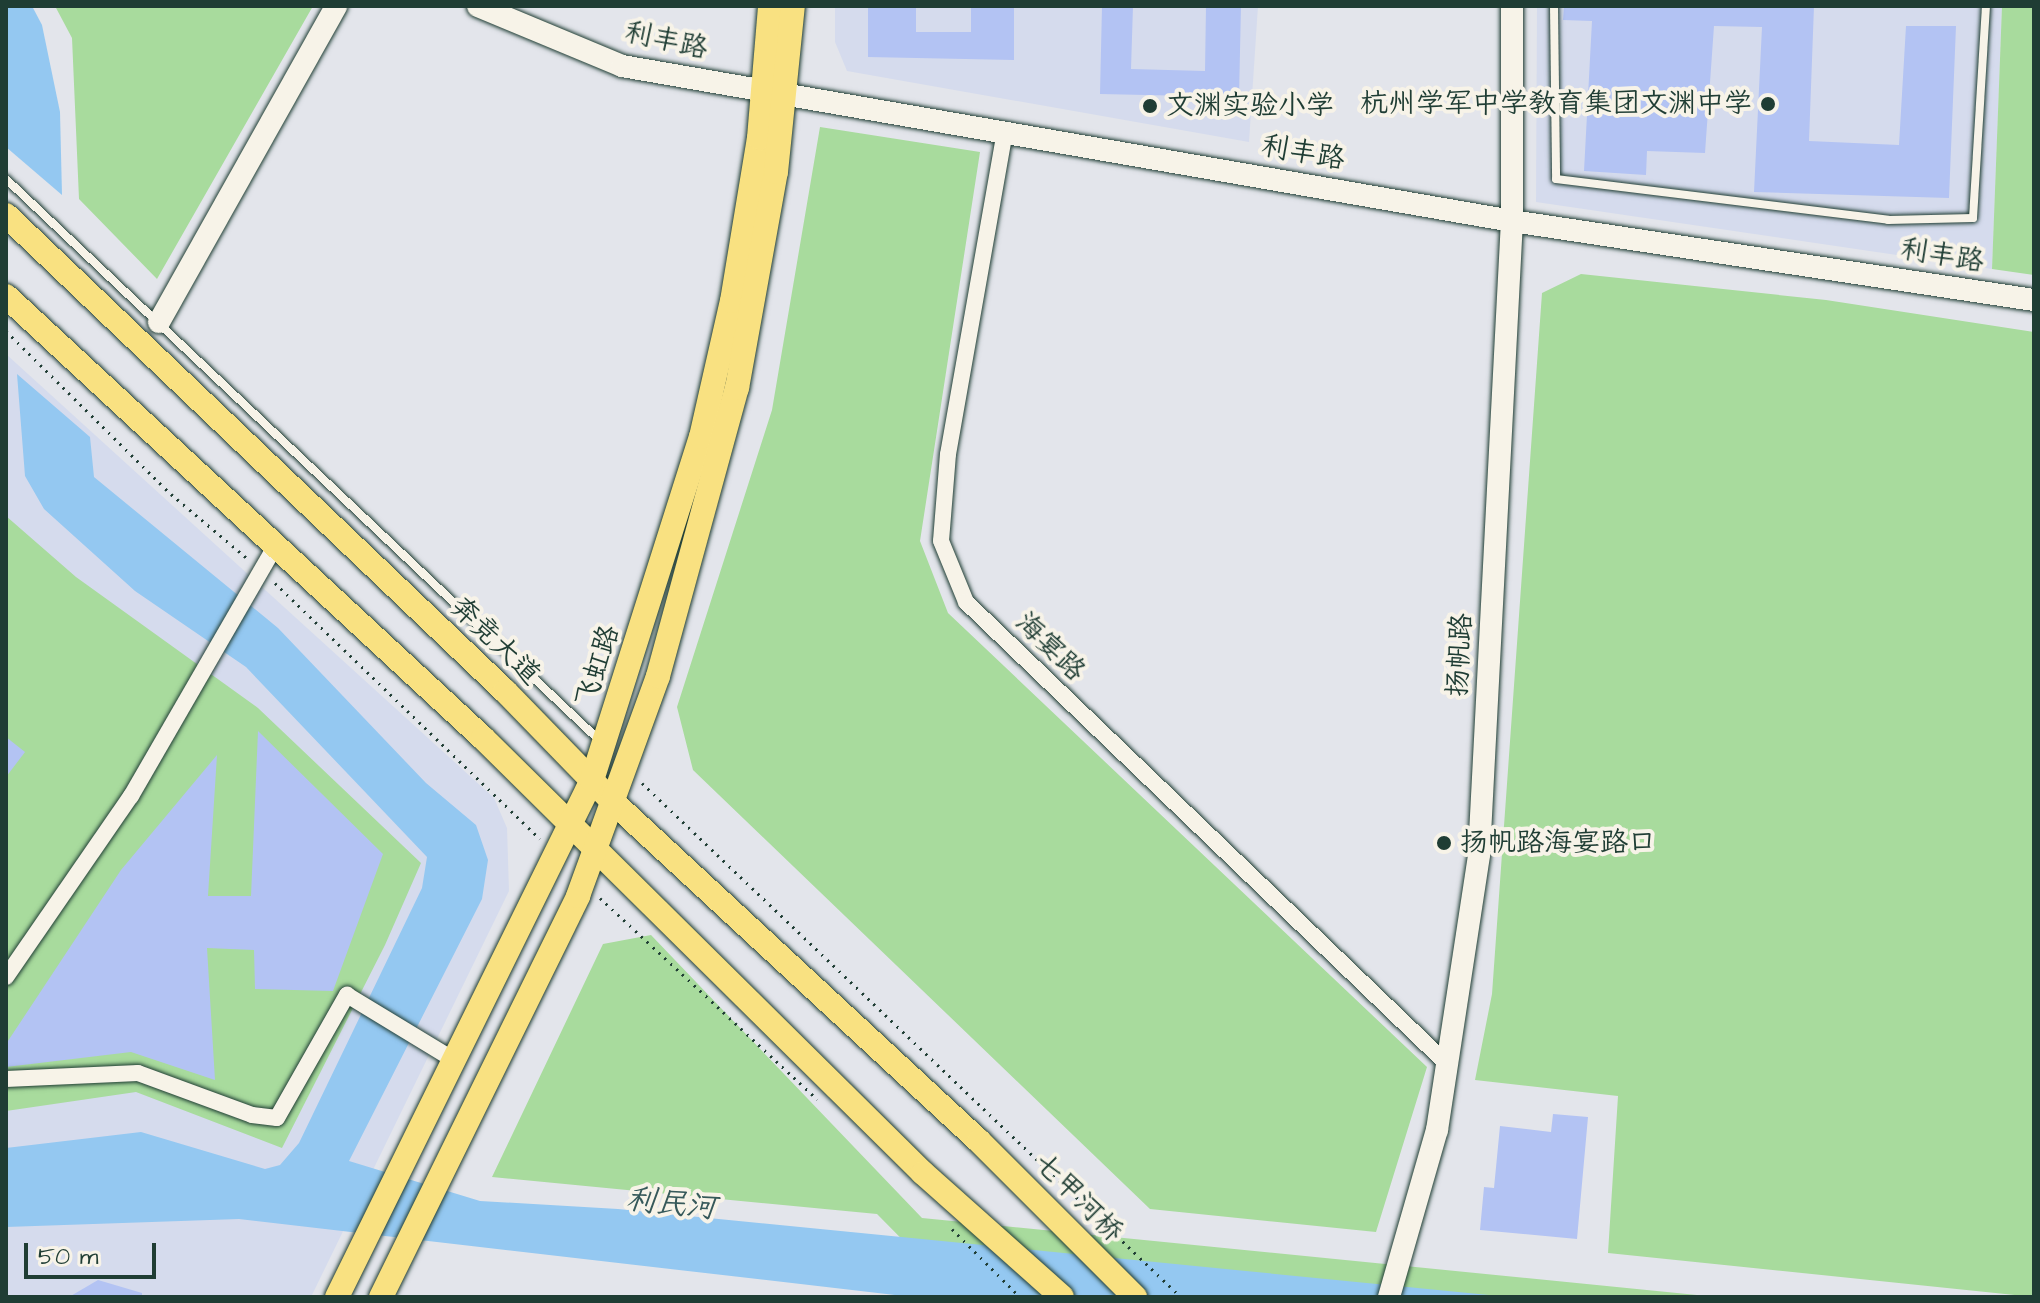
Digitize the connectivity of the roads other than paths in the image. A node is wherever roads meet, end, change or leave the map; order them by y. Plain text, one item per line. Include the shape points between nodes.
1 (336, 6) edge
2 (478, 6) edge
3 (770, 6) edge
4 (793, 6) edge
5 (1512, 6) edge
6 (1554, 6) edge
7 (1986, 6) edge
8 (763, 90) junction
9 (787, 96) junction
10 (1005, 131) junction
11 (6, 179) edge
12 (6, 215) edge
13 (1512, 221) junction
14 (6, 296) edge
15 (2034, 300) edge
16 (159, 322) junction
17 (275, 547) junction
18 (604, 744) junction
19 (592, 780) junction
20 (612, 801) junction
21 (571, 822) junction
22 (597, 847) junction
23 (6, 977) edge
24 (454, 1060) junction
25 (1446, 1063) junction
26 (6, 1079) edge
27 (979, 1141) joint
28 (1391, 1288) edge
29 (340, 1291) edge
30 (381, 1297) edge
31 (1062, 1297) edge
32 (1135, 1297) edge

1 - 16 street
2 - 8 street, 利丰路 via 622,66
3 - 8 main road, 飞虹路
4 - 9 main road, 飞虹路
5 - 13 street, 扬帆路
6 - 7 lane via 1556,179 1888,220 1973,218
8 - 9 street, 利丰路
8 - 18 main road, 飞虹路 via 732,301 701,437
9 - 10 street, 利丰路
9 - 20 main road, 飞虹路 via 737,388 698,544
10 - 13 street, 利丰路
10 - 25 street, 海宴路 via 948,454 941,541 966,602
11 - 16 lane
12 - 19 main road, 奔竞大道
13 - 15 street, 利丰路
13 - 25 street, 扬帆路 via 1479,854
14 - 17 main road
16 - 18 lane
17 - 21 main road
17 - 23 street via 131,796
18 - 19 main road, 飞虹路
19 - 20 main road, 奔竞大道
19 - 21 main road, 飞虹路
20 - 22 main road, 飞虹路
20 - 27 main road, 奔竞大道
21 - 22 main road
21 - 24 main road, 飞虹路
22 - 30 main road, 飞虹路
22 - 31 main road via 923,1173
24 - 26 street via 347,995 277,1118 252,1115 138,1073
24 - 29 main road, 飞虹路
25 - 28 street, 扬帆路 via 1437,1130
27 - 32 main road, 七甲河桥

